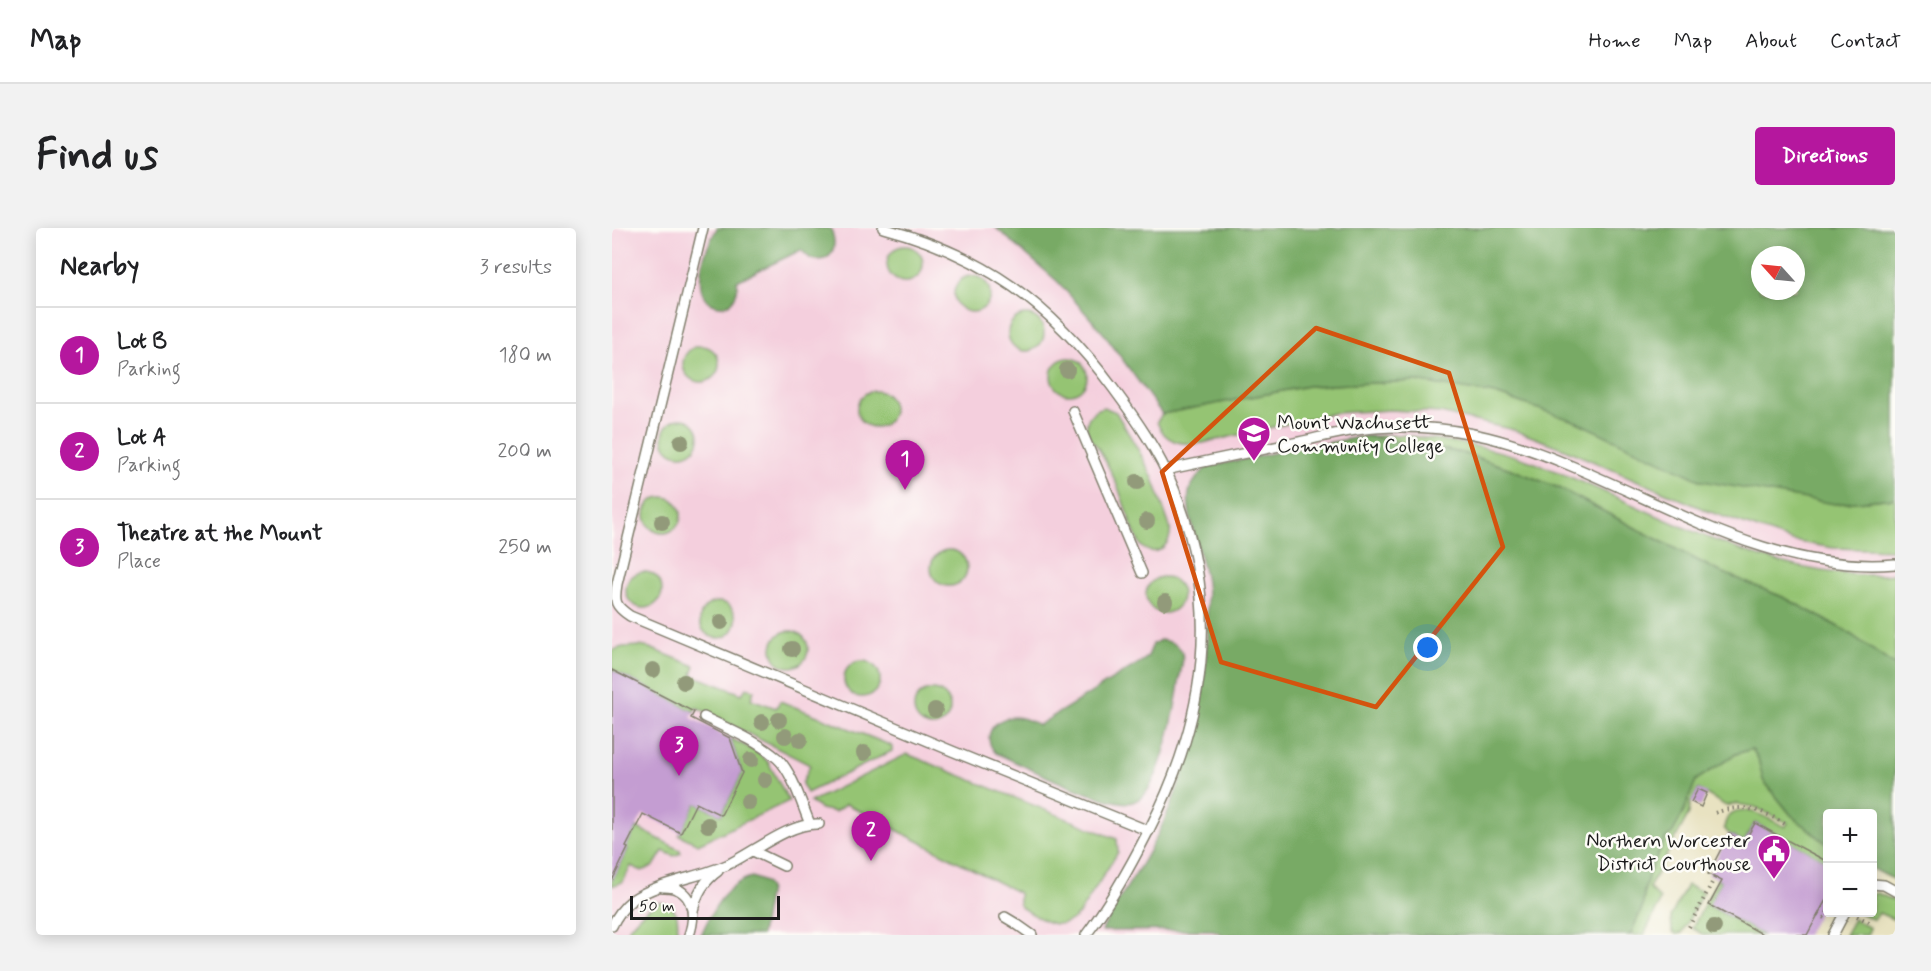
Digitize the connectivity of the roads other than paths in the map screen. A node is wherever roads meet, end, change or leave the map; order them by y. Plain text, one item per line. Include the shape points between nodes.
1 (703, 228) edge
2 (883, 228) edge
3 (1073, 411) dead end
4 (1165, 470) junction
5 (1895, 564) edge
6 (1142, 573) dead end
7 (704, 717) dead end
8 (1149, 831) junction
9 (753, 850) junction
10 (725, 865) junction
11 (784, 866) dead end
12 (1877, 884) edge
13 (658, 888) junction
14 (1895, 891) edge
15 (693, 911) junction
16 (1005, 917) dead end
17 (1842, 917) edge
18 (612, 926) edge
19 (689, 935) edge
20 (1032, 935) edge
21 (1086, 935) edge
22 (1833, 935) edge

1 - 8 lane via 617,584 616,604 630,616
2 - 4 lane via 964,257 1030,299 1105,377 1141,427
3 - 6 lane
4 - 5 lane via 1356,430 1445,430 1486,437 1545,456 1765,547 1834,562
4 - 8 lane via 1193,548 1202,604 1202,654 1187,741
7 - 9 lane via 778,758 814,824
8 - 21 lane via 1122,883
9 - 10 lane
9 - 11 lane
10 - 13 lane
10 - 15 lane via 703,886
12 - 14 lane
13 - 15 lane via 682,893
13 - 18 lane via 631,901
15 - 19 lane
16 - 20 lane
17 - 22 lane

